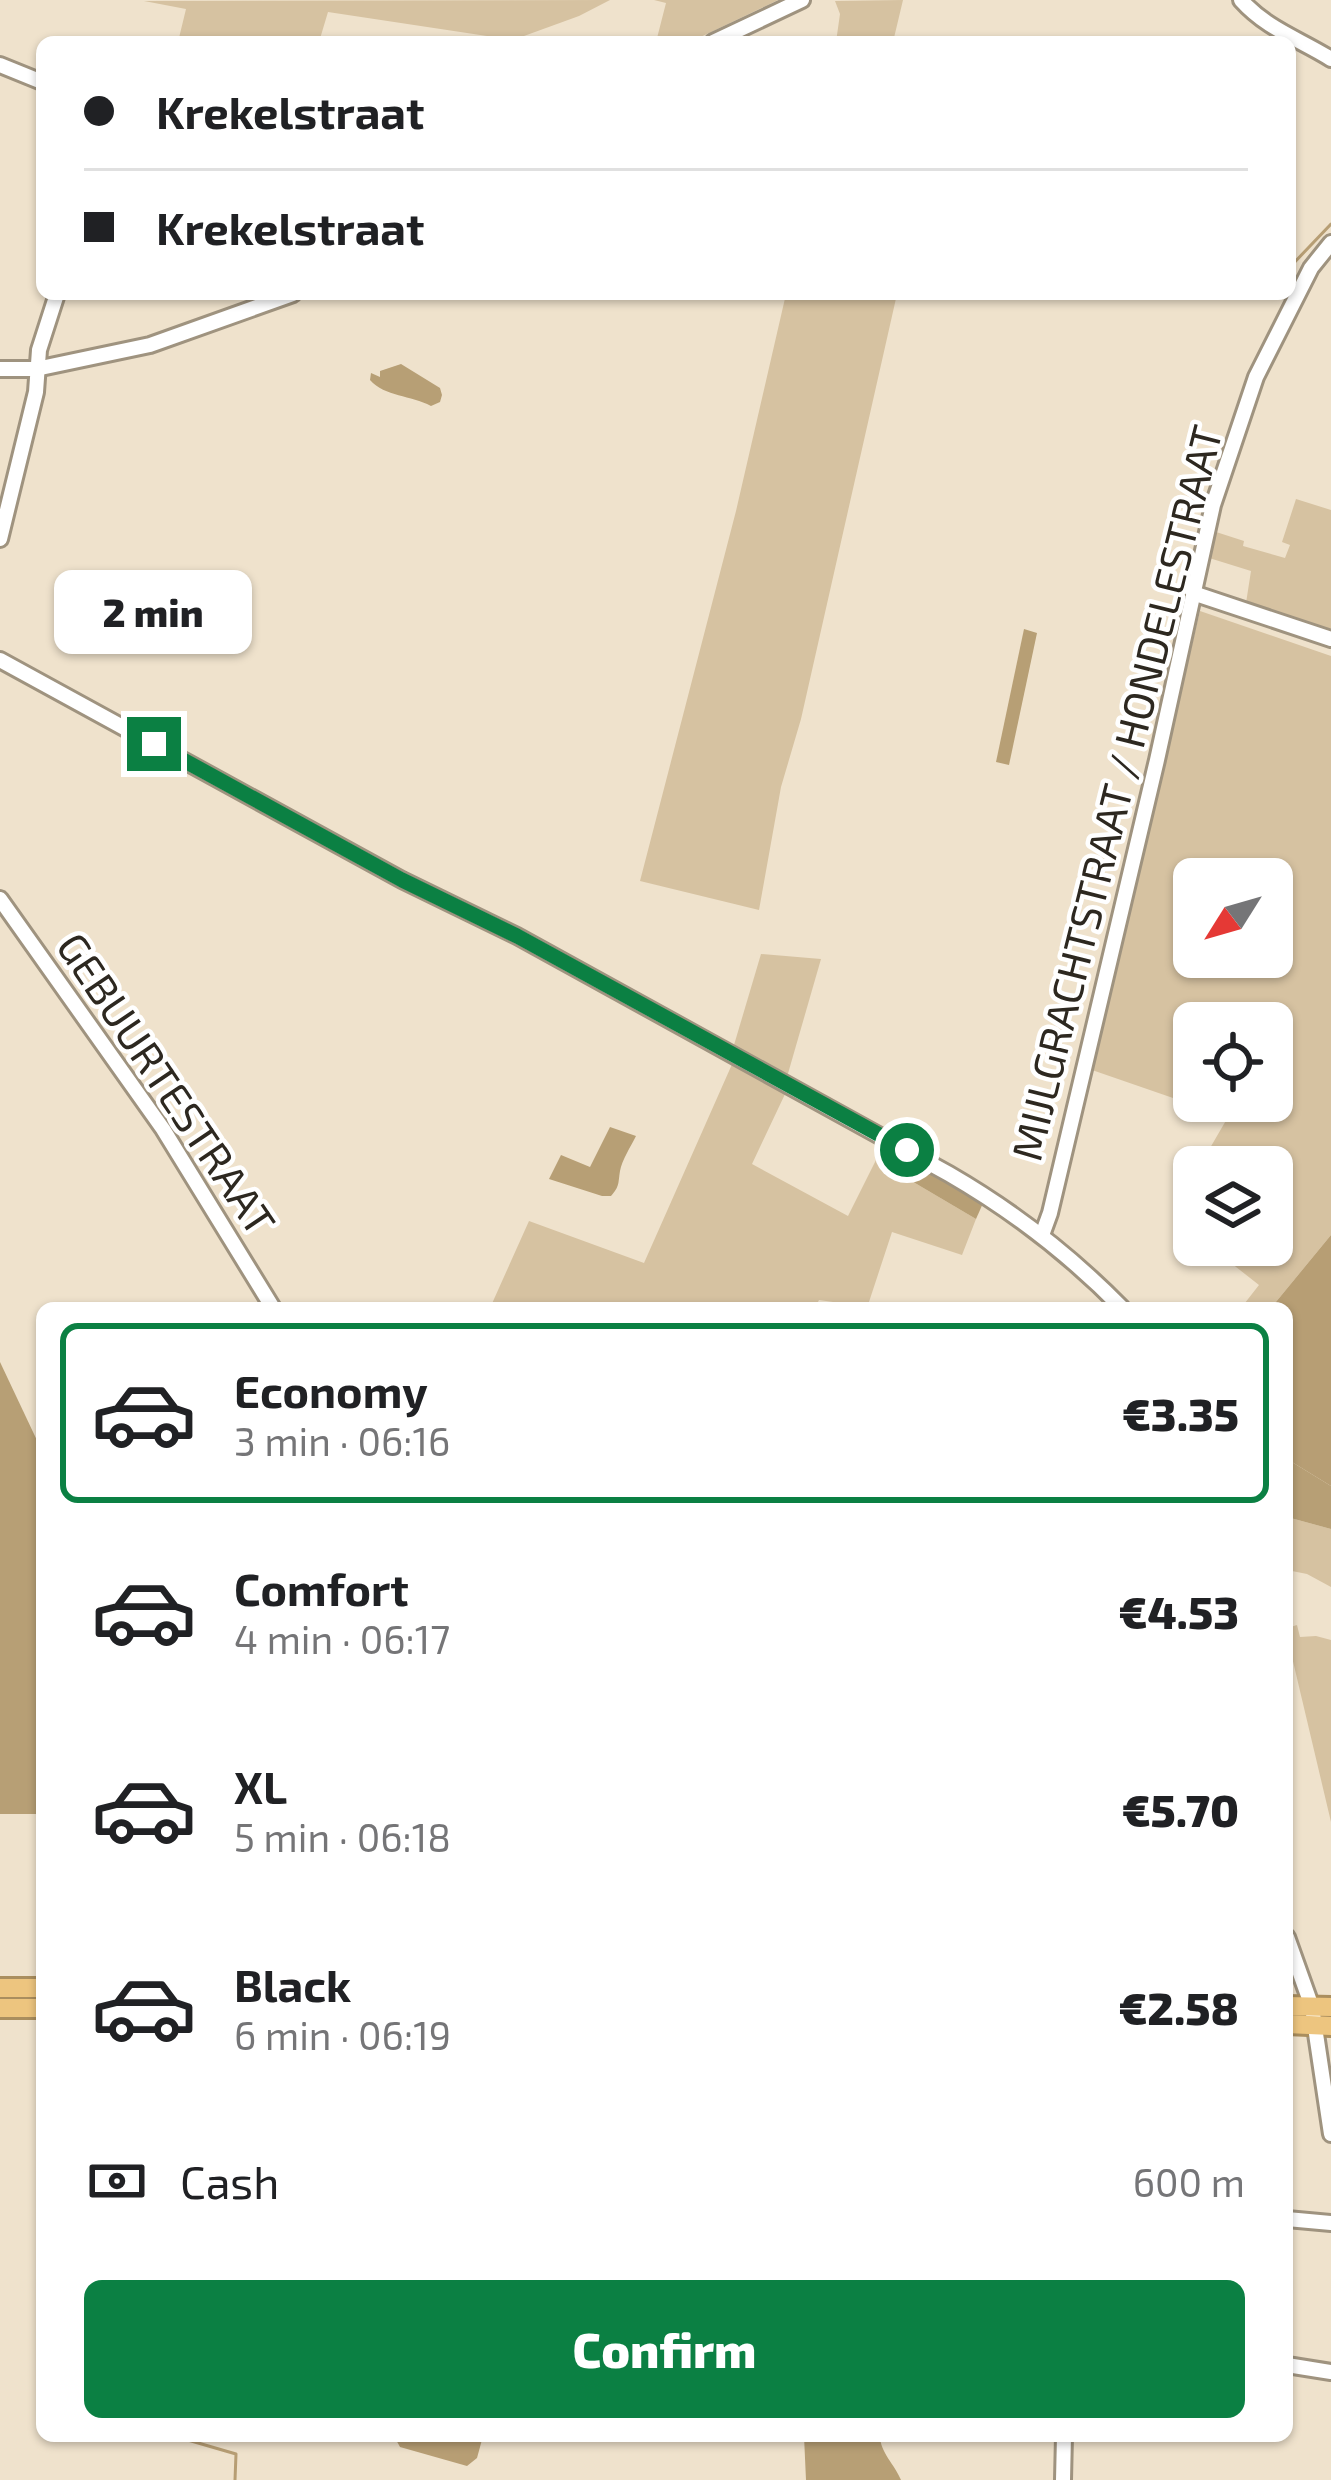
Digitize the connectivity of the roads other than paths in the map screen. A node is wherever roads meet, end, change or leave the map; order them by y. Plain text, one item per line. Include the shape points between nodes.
1 (802, 0) edge
2 (1241, 0) edge
3 (726, 36) edge
4 (1287, 36) edge
5 (1296, 41) edge
6 (1331, 59) edge
7 (0, 65) edge
8 (36, 80) edge
9 (1331, 243) edge
10 (1296, 296) edge
11 (54, 300) edge
12 (276, 300) edge
13 (1294, 300) edge
14 (0, 369) edge
15 (36, 369) junction
16 (0, 539) edge
17 (1193, 593) junction
18 (1331, 640) edge
19 (0, 660) edge
20 (0, 899) edge
21 (1042, 1235) junction
22 (269, 1302) edge
23 (1116, 1302) edge
24 (1293, 1951) edge
25 (0, 1988) edge
26 (36, 1988) edge
27 (0, 2008) edge
28 (36, 2008) edge
29 (1293, 2008) edge
30 (1322, 2016) edge
31 (1331, 2134) edge
32 (1293, 2219) edge
33 (1331, 2223) edge
34 (1293, 2366) edge
35 (1331, 2372) edge
36 (1064, 2442) edge
37 (1063, 2480) edge

1 - 3 street
2 - 4 street
5 - 6 street
7 - 8 street
9 - 10 street, MIJLGRACHTSTRAAT / HONDELESTRAAT
11 - 15 street
12 - 15 street via 150,344
13 - 17 street, MIJLGRACHTSTRAAT / HONDELESTRAAT via 1251,389
14 - 15 street
15 - 16 street
17 - 18 street
17 - 21 street, MIJLGRACHTSTRAAT / HONDELESTRAAT
19 - 21 street via 644,1005 949,1174
20 - 22 street, GEBUURTESTRAAT via 163,1129
21 - 23 street
24 - 30 street
25 - 26 highway
27 - 28 highway
29 - 30 highway
30 - 31 street
32 - 33 street
34 - 35 street
36 - 37 street

